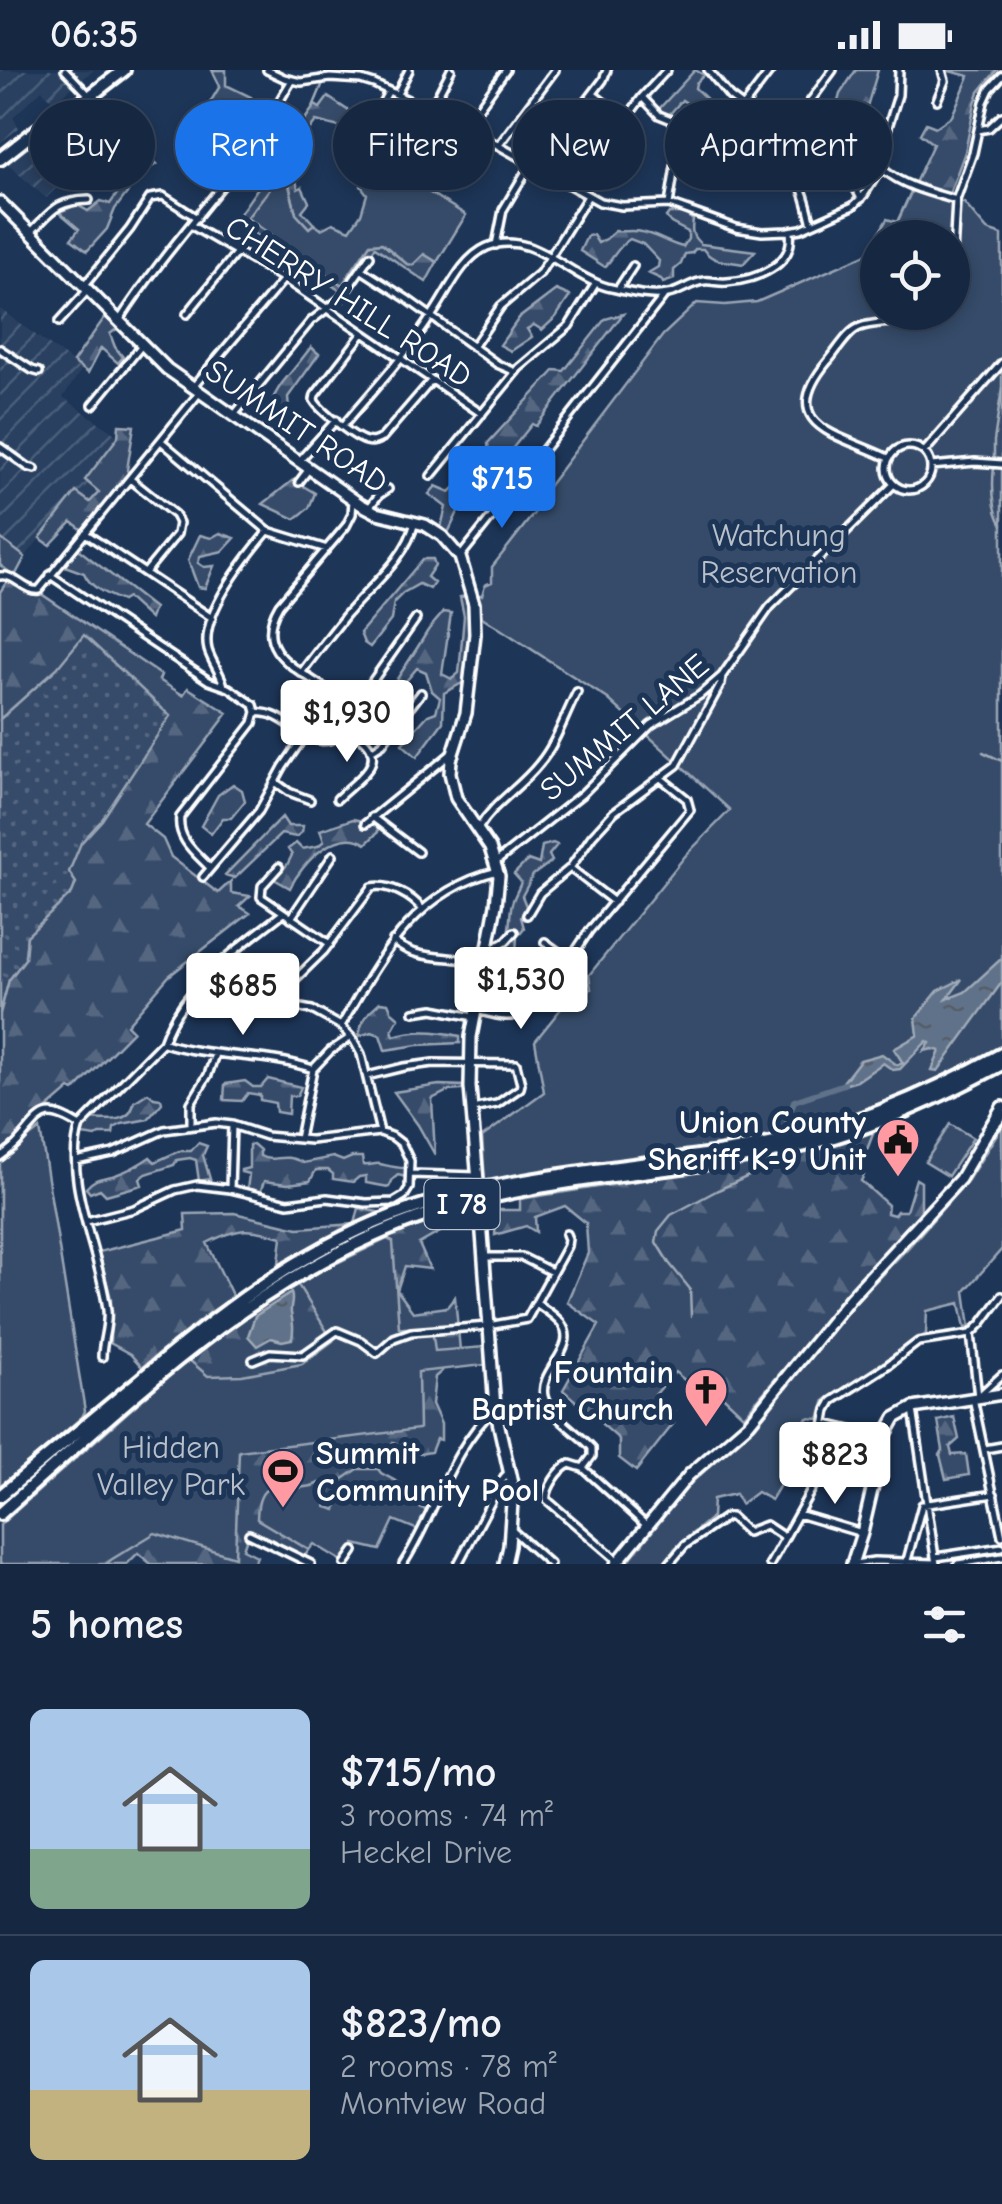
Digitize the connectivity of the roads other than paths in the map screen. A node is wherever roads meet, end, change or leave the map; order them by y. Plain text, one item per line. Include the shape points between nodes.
1 (64, 70) edge
2 (116, 70) edge
3 (124, 70) edge
4 (409, 70) edge
5 (451, 70) edge
6 (506, 70) edge
7 (556, 70) edge
8 (606, 70) edge
9 (667, 70) edge
10 (708, 70) edge
11 (771, 70) edge
12 (832, 70) edge
13 (899, 70) edge
14 (942, 70) edge
15 (269, 71) edge
16 (1002, 76) edge
17 (292, 80) junction
18 (389, 90) junction
19 (86, 92) junction
20 (397, 94) junction
21 (593, 94) junction
22 (642, 97) junction
23 (384, 100) edge
24 (409, 100) edge
25 (435, 100) edge
26 (484, 100) edge
27 (588, 100) edge
28 (600, 100) edge
29 (640, 100) edge
30 (735, 100) edge
31 (748, 100) edge
32 (811, 100) edge
33 (937, 100) dead end
34 (892, 115) edge
35 (1002, 116) edge
36 (665, 117) edge
37 (978, 130) junction
38 (493, 142) edge
39 (499, 145) junction
40 (513, 153) edge
41 (0, 156) edge
42 (892, 175) edge
43 (515, 190) edge
44 (576, 190) edge
45 (671, 190) edge
46 (802, 190) edge
47 (857, 190) edge
48 (867, 190) edge
49 (588, 196) junction
50 (861, 199) junction
51 (89, 200) dead end
52 (956, 200) junction
53 (0, 202) edge
54 (669, 204) junction
55 (197, 218) junction
56 (955, 220) edge
57 (812, 224) junction
58 (192, 226) junction
59 (790, 231) junction
60 (31, 232) junction
61 (496, 245) junction
62 (237, 252) junction
63 (370, 256) dead end
64 (550, 258) junction
65 (633, 266) dead end
66 (362, 270) junction
67 (284, 278) junction
68 (596, 283) junction
69 (86, 288) junction
70 (618, 289) junction
71 (664, 295) junction
72 (326, 308) junction
73 (187, 314) dead end
74 (431, 317) junction
75 (119, 321) junction
76 (59, 322) dead end
77 (860, 327) edge
78 (362, 333) junction
79 (142, 344) junction
80 (473, 347) junction
81 (0, 349) edge
82 (400, 359) junction
83 (1002, 364) edge
84 (39, 372) dead end
85 (516, 372) junction
86 (432, 380) junction
87 (196, 390) junction
88 (93, 404) dead end
89 (482, 414) junction
90 (234, 416) junction
91 (336, 420) junction
92 (343, 426) junction
93 (161, 440) junction
94 (0, 447) edge
95 (924, 452) junction
96 (888, 458) junction
97 (300, 460) junction
98 (1002, 464) edge
99 (931, 466) junction
100 (310, 468) junction
101 (35, 469) dead end
102 (431, 476) dead end
103 (130, 479) junction
104 (300, 482) dead end
105 (894, 484) junction
106 (388, 489) dead end
107 (353, 500) junction
108 (368, 509) junction
109 (415, 522) junction
110 (268, 531) junction
111 (86, 533) junction
112 (327, 549) junction
113 (460, 558) junction
114 (145, 573) junction
115 (50, 575) junction
116 (0, 576) edge
117 (213, 618) junction
118 (416, 620) dead end
119 (301, 672) junction
120 (722, 676) junction
121 (224, 686) junction
122 (576, 692) dead end
123 (421, 693) dead end
124 (355, 707) junction
125 (256, 712) junction
126 (341, 729) junction
127 (306, 735) junction
128 (371, 750) junction
129 (453, 752) junction
130 (661, 778) junction
131 (275, 782) junction
132 (337, 798) dead end
133 (310, 800) dead end
134 (372, 817) junction
135 (365, 824) dead end
136 (478, 829) junction
137 (418, 852) dead end
138 (334, 855) dead end
139 (497, 866) junction
140 (279, 867) dead end
141 (210, 868) junction
142 (570, 868) junction
143 (202, 877) dead end
144 (614, 902) junction
145 (423, 910) junction
146 (283, 913) junction
147 (527, 915) dead end
148 (290, 918) junction
149 (514, 932) dead end
150 (393, 941) junction
151 (545, 942) dead end
152 (330, 944) junction
153 (487, 950) junction
154 (484, 966) junction
155 (197, 986) junction
156 (534, 994) dead end
157 (274, 1003) junction
158 (414, 1012) dead end
159 (475, 1013) junction
160 (341, 1026) junction
161 (351, 1038) junction
162 (163, 1042) junction
163 (215, 1054) junction
164 (1002, 1054) edge
165 (470, 1064) junction
166 (1002, 1064) edge
167 (313, 1069) junction
168 (367, 1076) junction
169 (1002, 1107) edge
170 (472, 1109) junction
171 (1002, 1114) edge
172 (232, 1125) junction
173 (80, 1126) junction
174 (191, 1126) junction
175 (989, 1130) junction
176 (380, 1132) junction
177 (300, 1139) junction
178 (0, 1156) edge
179 (76, 1160) junction
180 (411, 1174) junction
181 (478, 1178) junction
182 (230, 1189) junction
183 (87, 1221) junction
184 (566, 1234) dead end
185 (483, 1257) junction
186 (552, 1272) junction
187 (1002, 1296) edge
188 (536, 1303) junction
189 (488, 1326) junction
190 (971, 1334) junction
191 (102, 1357) dead end
192 (252, 1360) dead end
193 (1002, 1375) edge
194 (1002, 1394) edge
195 (976, 1397) junction
196 (495, 1408) junction
197 (913, 1408) junction
198 (826, 1424) junction
199 (884, 1438) junction
200 (1002, 1446) edge
201 (985, 1450) junction
202 (583, 1468) junction
203 (510, 1470) junction
204 (994, 1494) junction
205 (0, 1496) edge
206 (928, 1504) junction
207 (0, 1514) edge
208 (798, 1514) junction
209 (646, 1525) junction
210 (510, 1530) junction
211 (862, 1533) junction
212 (248, 1534) dead end
213 (1002, 1536) edge
214 (784, 1537) junction
215 (1002, 1547) edge
216 (354, 1551) dead end
217 (1002, 1557) edge
218 (618, 1562) edge
219 (936, 1562) edge
220 (311, 1564) edge
221 (345, 1564) edge
222 (403, 1564) edge
223 (458, 1564) edge
224 (505, 1564) edge
225 (550, 1564) edge
226 (669, 1564) edge
227 (770, 1564) edge
228 (852, 1564) edge
229 (906, 1564) edge
230 (958, 1564) edge

1 - 19 street
2 - 19 highway
3 - 41 highway
4 - 20 street
5 - 25 street
6 - 26 street
7 - 39 street
8 - 21 street
9 - 22 street
10 - 30 street
11 - 31 street
12 - 32 street
13 - 34 street
14 - 33 street
15 - 17 street
16 - 37 street via 986,96
17 - 18 street via 361,80
17 - 55 street
18 - 20 street
18 - 23 street
19 - 41 highway
20 - 24 street
21 - 27 street
21 - 28 street
22 - 29 street
22 - 36 street
35 - 37 street
37 - 52 street
38 - 39 street
39 - 40 street
42 - 52 street
43 - 61 street
44 - 49 street
45 - 54 street
46 - 57 street
47 - 50 street
48 - 50 street
49 - 54 street via 615,206
49 - 64 street
50 - 57 street
51 - 60 street via 60,204
52 - 56 street
53 - 60 main road, SUMMIT ROAD
54 - 59 street via 736,228
55 - 58 street
55 - 69 street via 166,198 150,198
57 - 59 street
58 - 62 street, CHERRY HILL ROAD
58 - 75 street
59 - 71 street via 790,252 775,267
60 - 69 main road, SUMMIT ROAD
61 - 64 street via 526,245
61 - 74 street via 468,261
62 - 67 street, CHERRY HILL ROAD
62 - 73 street
63 - 66 street
64 - 68 street
64 - 80 street via 501,306
65 - 70 street
66 - 72 street
66 - 74 street
67 - 72 street, CHERRY HILL ROAD
67 - 87 street
68 - 70 street
68 - 85 street via 569,326
69 - 75 main road, SUMMIT ROAD
69 - 76 street
70 - 71 street
71 - 113 street
72 - 78 street, CHERRY HILL ROAD
72 - 90 street
74 - 80 street
74 - 82 street
75 - 79 main road, SUMMIT ROAD
77 - 96 street via 814,378 808,403 824,430
78 - 82 street, CHERRY HILL ROAD
78 - 91 street via 314,397
79 - 87 main road, SUMMIT ROAD
79 - 88 street
80 - 85 street
81 - 84 street
82 - 86 street, CHERRY HILL ROAD
82 - 92 street
83 - 95 street
85 - 89 street
86 - 89 street, CHERRY HILL ROAD
86 - 92 street via 375,442
87 - 90 main road, SUMMIT ROAD
87 - 93 street
89 - 102 street
90 - 97 main road, SUMMIT ROAD
91 - 92 street
91 - 97 street
93 - 103 street
93 - 110 street
94 - 101 street
95 - 96 street via 904,446
95 - 99 street
96 - 105 street
97 - 100 main road, SUMMIT ROAD
98 - 99 street
99 - 105 street via 921,486 907,490
100 - 104 street
100 - 107 main road, SUMMIT ROAD
103 - 111 street
103 - 114 street via 180,526
105 - 120 street, SUMMIT LANE via 770,607
106 - 108 street
107 - 108 main road, SUMMIT ROAD
107 - 112 street via 348,522
108 - 109 main road, SUMMIT ROAD
109 - 113 main road, SUMMIT ROAD via 442,536
109 - 119 street via 401,553
110 - 112 street
110 - 117 street via 237,569
111 - 114 street
111 - 115 street
112 - 119 street via 272,622 277,652
113 - 129 main road via 475,634
114 - 117 street
115 - 116 street via 36,592
115 - 121 street
117 - 121 street via 208,648
118 - 124 street
119 - 124 street
120 - 130 street via 677,765
120 - 139 street, SUMMIT LANE via 651,724
121 - 125 street
122 - 136 street via 544,758
123 - 128 street
124 - 126 street
125 - 127 street
125 - 141 street via 180,817 183,838
126 - 127 street via 324,742
126 - 128 street via 359,735
127 - 131 street
128 - 132 street via 369,768
129 - 134 street
129 - 136 main road via 453,792
130 - 142 street via 614,812
130 - 144 street via 687,799 690,810
131 - 133 street
131 - 141 street
134 - 135 street
134 - 137 street
136 - 139 main road
138 - 148 street
139 - 145 street, SUMMIT LANE
139 - 153 main road
140 - 146 street via 260,894
141 - 143 street
142 - 144 street
142 - 147 street via 543,889
144 - 151 street via 568,962
145 - 150 street, SUMMIT LANE
145 - 152 street via 410,898 374,886
146 - 148 street
146 - 155 street
148 - 152 street
149 - 153 street
150 - 154 street via 416,955
150 - 160 street, SUMMIT LANE
152 - 157 street
153 - 154 main road
154 - 159 main road
155 - 157 street
155 - 162 street
156 - 159 street via 520,1014
157 - 160 street via 312,1010
158 - 159 street
159 - 165 main road
160 - 161 street
161 - 167 street
161 - 168 street
162 - 163 street
162 - 173 street
163 - 167 street
163 - 174 street via 192,1102
164 - 205 highway, I 78 via 926,1093 814,1133 468,1193 355,1232 217,1316
165 - 168 street via 433,1063
165 - 170 main road
165 - 170 street via 514,1062 521,1084 498,1103
166 - 207 highway, I 78 via 826,1139 540,1187 383,1232 324,1259 220,1326
167 - 177 street
168 - 176 street
169 - 175 main road
170 - 181 main road
171 - 175 highway
172 - 174 street
172 - 177 street
172 - 182 street
173 - 178 street via 57,1114 42,1116
173 - 179 street
174 - 179 street
175 - 209 main road via 953,1187 842,1307 748,1423
176 - 177 street
176 - 180 street via 404,1147
179 - 183 street
180 - 181 street
180 - 182 street via 398,1200 366,1204 327,1198 288,1204
181 - 185 main road, bridge
182 - 183 street via 189,1186
183 - 191 street via 107,1313
184 - 186 street via 567,1246
185 - 186 street via 522,1258
185 - 189 main road
186 - 188 street
187 - 190 street
188 - 189 street via 523,1320
188 - 202 street via 565,1332 544,1394 592,1448
189 - 192 street via 410,1332 377,1352 337,1331 302,1356 270,1353
189 - 196 main road
190 - 195 street
190 - 198 street via 912,1346 832,1401
193 - 195 street
194 - 195 main road
195 - 197 main road
195 - 201 street
196 - 203 main road
196 - 222 street via 461,1449
197 - 199 main road via 895,1418
197 - 206 street
198 - 199 street
198 - 208 street via 813,1487
199 - 211 main road
200 - 201 street
201 - 204 street
202 - 209 street
202 - 218 street via 562,1467 546,1498
203 - 210 main road
203 - 223 street
204 - 206 street
204 - 213 street
206 - 219 street
206 - 229 street via 922,1505
208 - 211 street
208 - 214 street
209 - 218 main road
210 - 224 main road
210 - 225 street
211 - 228 main road
212 - 220 street
214 - 226 street via 766,1526 746,1532 726,1518
214 - 227 street
215 - 219 street
216 - 221 street
217 - 230 street
219 - 229 street
228 - 229 street

